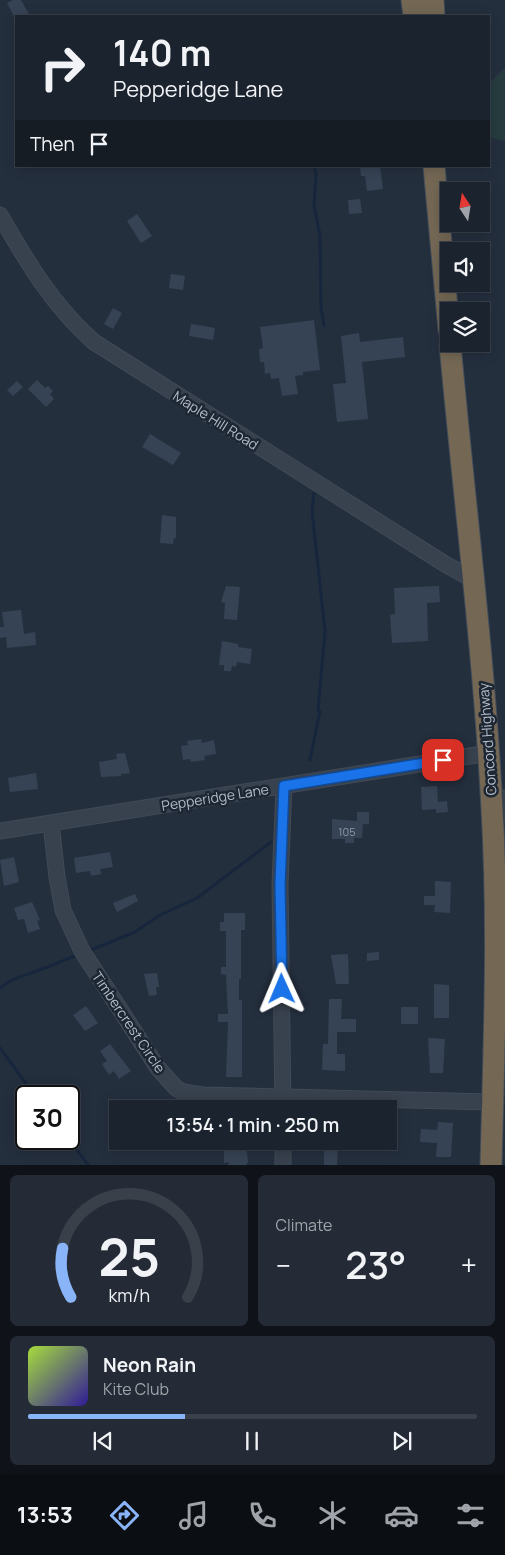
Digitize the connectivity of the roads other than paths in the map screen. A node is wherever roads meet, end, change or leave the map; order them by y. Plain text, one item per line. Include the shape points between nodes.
1 (412, 0) edge
2 (433, 0) edge
3 (414, 15) edge
4 (434, 15) edge
5 (434, 167) edge
6 (0, 215) edge
7 (446, 302) edge
8 (451, 352) edge
9 (474, 580) junction
10 (489, 753) junction
11 (284, 786) junction
12 (501, 807) edge
13 (51, 823) junction
14 (0, 831) edge
15 (260, 1100) edge
16 (283, 1100) edge
17 (397, 1102) edge
18 (492, 1102) junction
19 (283, 1150) edge
20 (496, 1157) edge
21 (283, 1165) edge

1 - 3 highway
2 - 4 highway
5 - 7 highway
6 - 9 street, Maple Hill Road via 48,293 64,314 94,342
8 - 9 highway, Concord Highway
9 - 10 highway, Concord Highway
10 - 11 street, Pepperidge Lane
10 - 12 highway, Concord Highway
11 - 13 street, Pepperidge Lane
11 - 16 street via 280,885
12 - 18 highway, Concord Highway
13 - 14 street, Pepperidge Lane
13 - 15 street, Timbercrest Circle via 60,894 70,930 158,1068 183,1092
17 - 18 street, Timbercrest Circle
18 - 20 highway, Concord Highway
19 - 21 street

